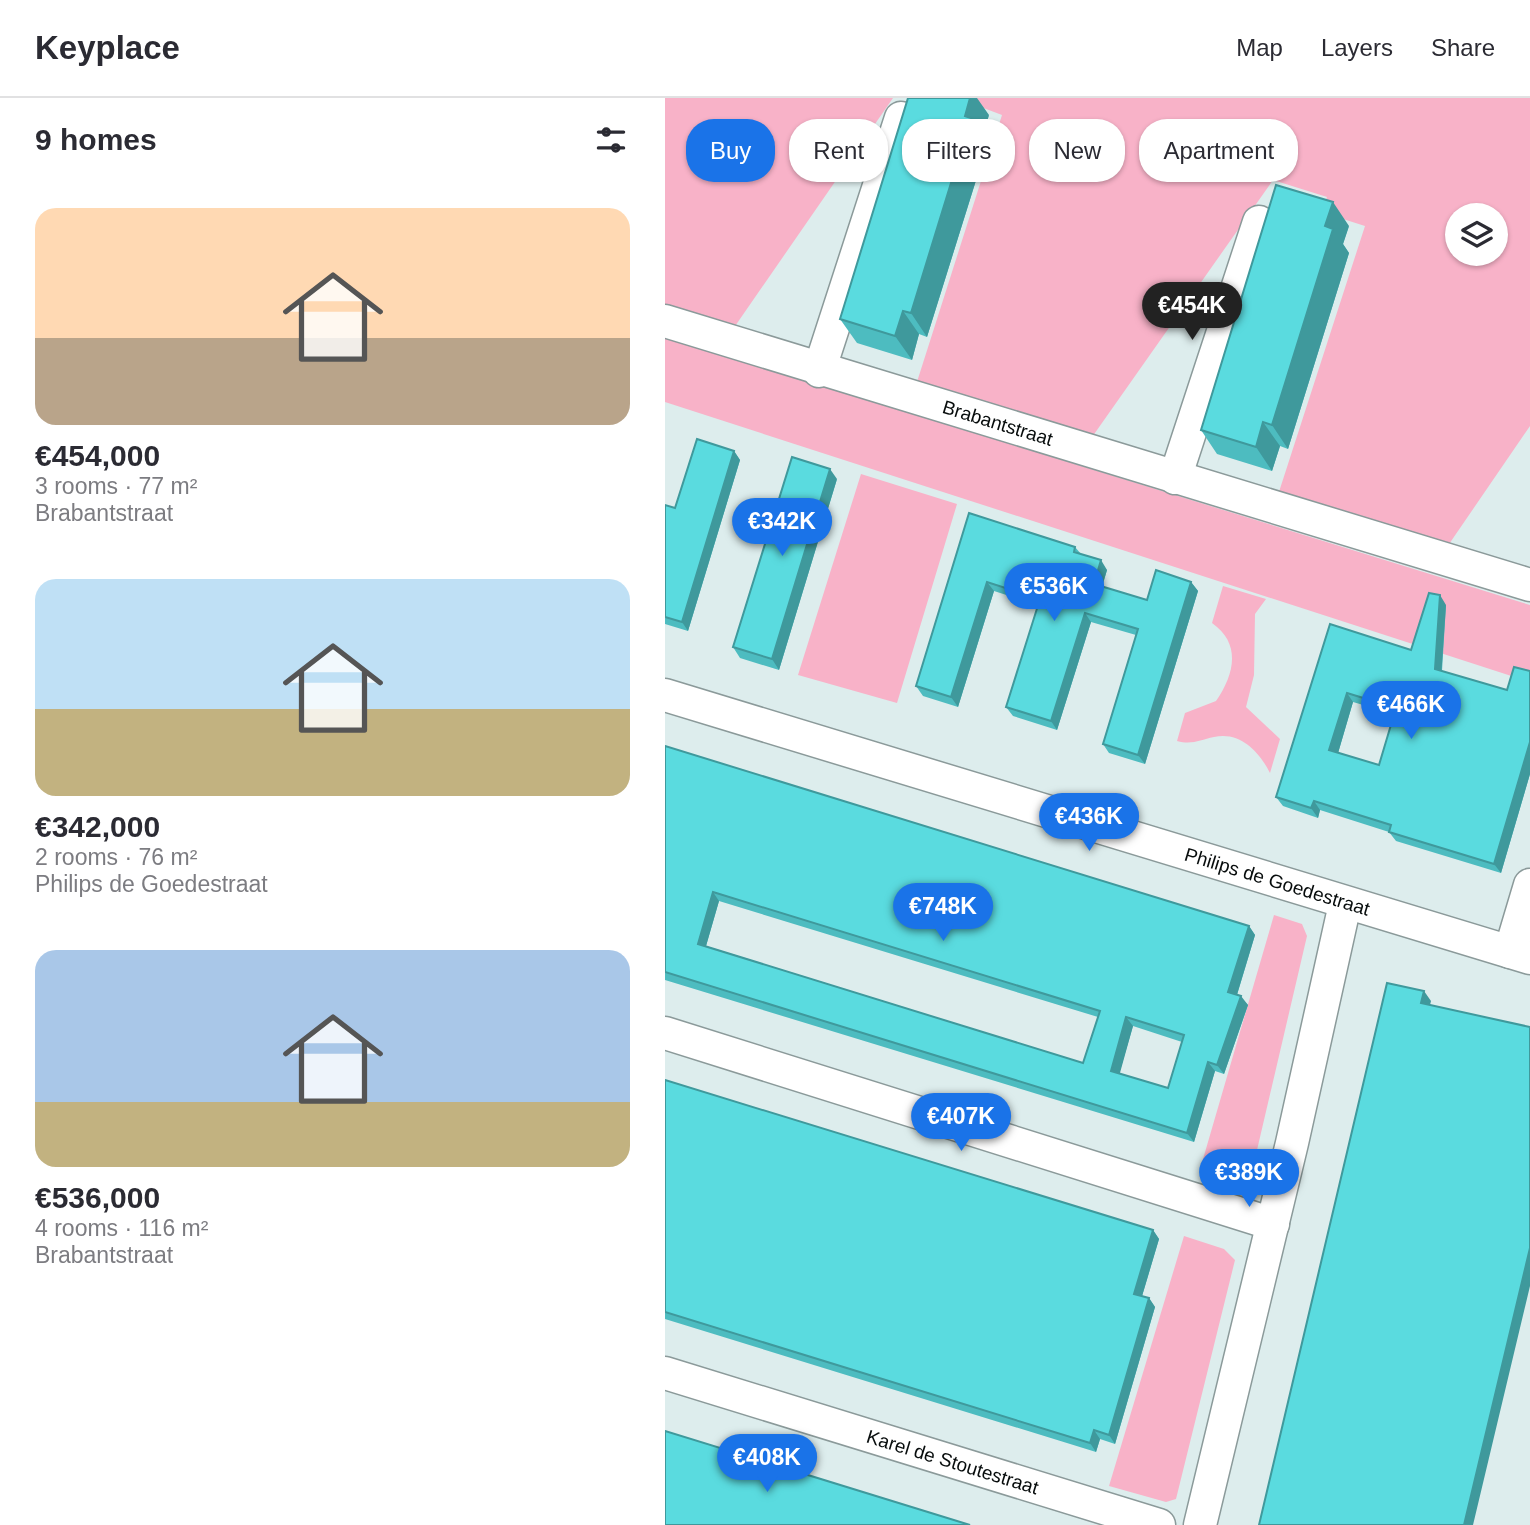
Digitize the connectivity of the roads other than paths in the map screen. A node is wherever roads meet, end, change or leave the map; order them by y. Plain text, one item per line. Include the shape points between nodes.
1 (901, 118) edge
2 (1259, 222) dead end
3 (665, 321) edge
4 (819, 371) junction
5 (1175, 478) junction
6 (1530, 585) edge
7 (665, 695) edge
8 (1530, 885) edge
9 (1345, 904) junction
10 (1520, 955) edge
11 (665, 1033) edge
12 (1273, 1224) junction
13 (665, 1373) edge
14 (1159, 1525) edge
15 (1200, 1525) edge

1 - 4 street
2 - 5 street
3 - 4 street, Brabantstraat
4 - 5 street, Brabantstraat
5 - 6 street, Brabantstraat
7 - 9 street, Philips de Goedestraat
8 - 10 street
9 - 10 street, Philips de Goedestraat
9 - 12 street
11 - 12 street
12 - 15 street
13 - 14 street, Karel de Stoutestraat

